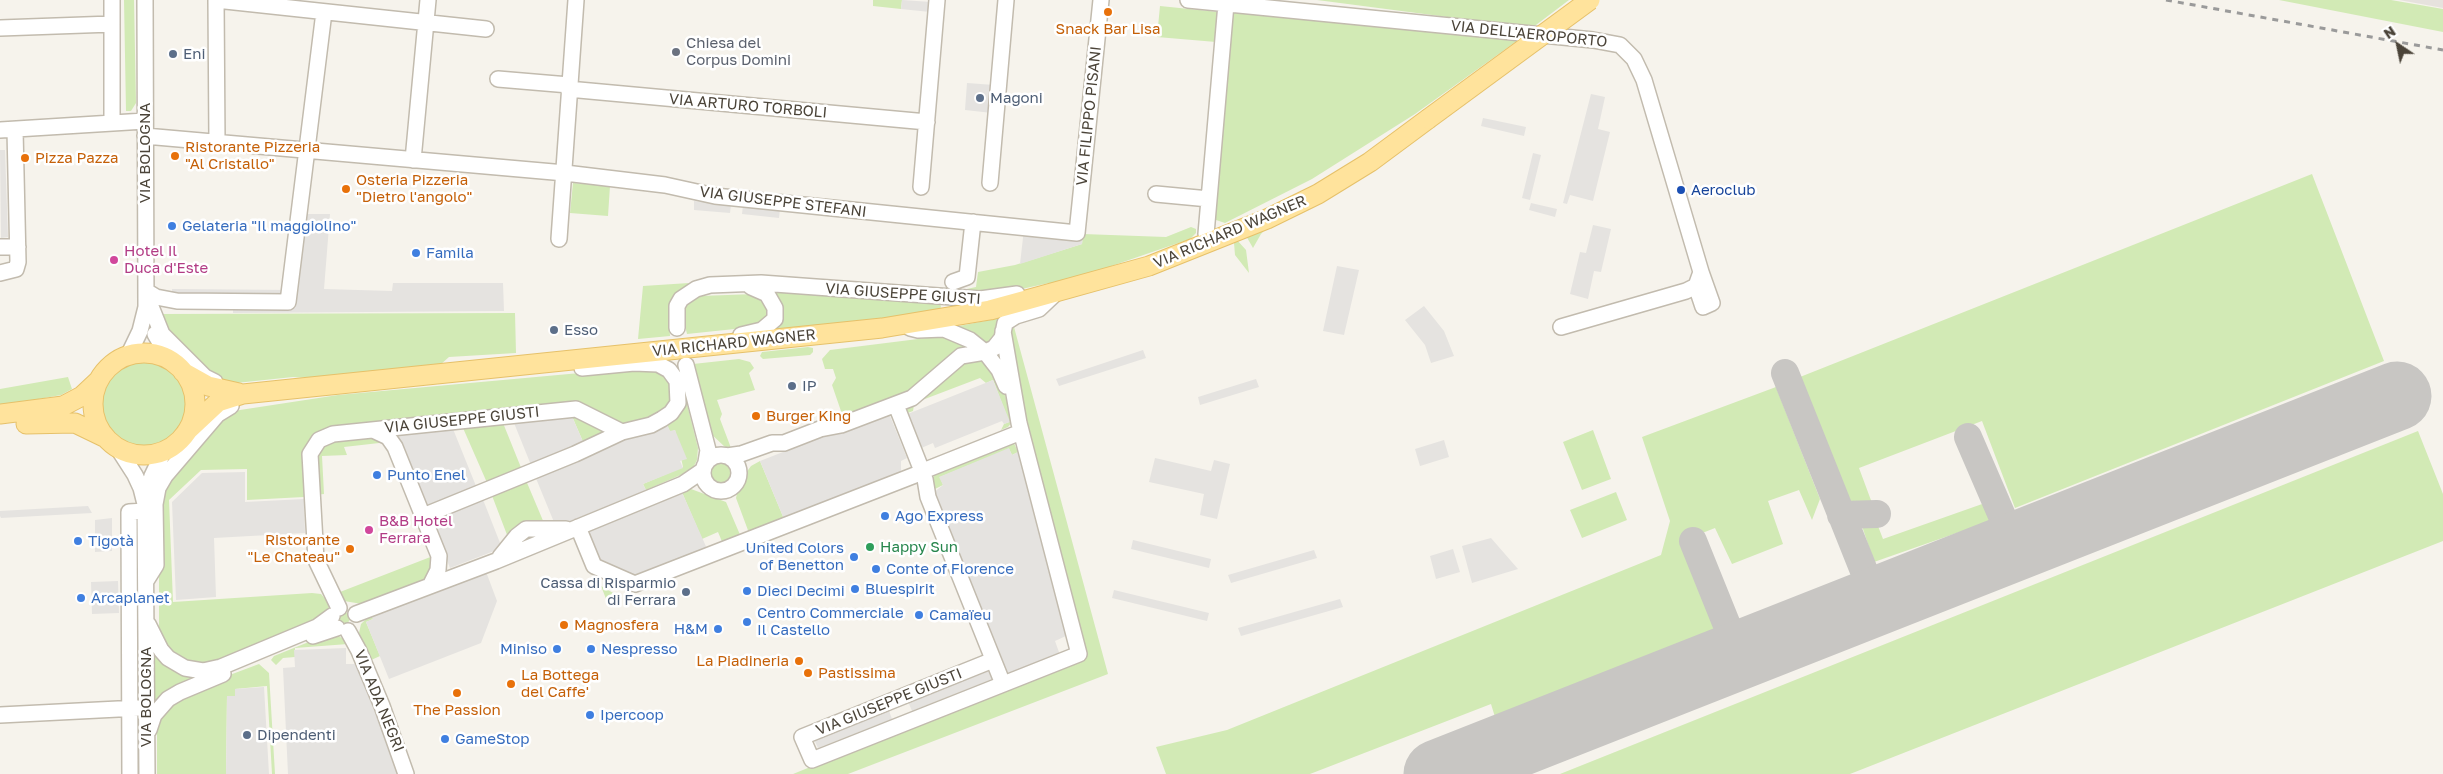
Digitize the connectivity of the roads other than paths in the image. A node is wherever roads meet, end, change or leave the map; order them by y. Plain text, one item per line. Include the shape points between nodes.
1 (112, 0) edge
2 (145, 0) edge
3 (216, 0) edge
4 (428, 0) edge
5 (576, 0) edge
6 (937, 0) edge
7 (1006, 0) edge
8 (1101, 0) edge
9 (1188, 0) edge
10 (1590, 0) edge
11 (1203, 1) edge
12 (1226, 4) junction
13 (324, 12) junction
14 (426, 23) junction
15 (112, 24) junction
16 (0, 28) edge
17 (486, 29) dead end
18 (498, 79) dead end
19 (569, 87) junction
20 (1428, 119) junction
21 (927, 122) junction
22 (112, 123) junction
23 (145, 129) junction
24 (7, 130) edge
25 (217, 142) junction
26 (307, 150) junction
27 (413, 160) junction
28 (565, 173) junction
29 (990, 183) dead end
30 (922, 186) dead end
31 (1156, 194) dead end
32 (1209, 199) junction
33 (973, 222) junction
34 (1077, 233) joint
35 (1206, 234) junction
36 (559, 239) dead end
37 (0, 247) edge
38 (18, 247) junction
39 (1128, 270) junction
40 (0, 273) edge
41 (953, 282) dead end
42 (734, 284) junction
43 (1064, 290) junction
44 (177, 301) junction
45 (148, 302) junction
46 (902, 325) junction
47 (1561, 327) dead end
48 (677, 328) dead end
49 (1003, 331) junction
50 (693, 348) junction
51 (985, 352) junction
52 (128, 356) junction
53 (548, 362) junction
54 (686, 365) dead end
55 (177, 367) junction
56 (99, 380) junction
57 (334, 384) junction
58 (243, 394) junction
59 (896, 404) junction
60 (0, 414) edge
61 (0, 426) edge
62 (1020, 427) junction
63 (371, 429) junction
64 (187, 431) junction
65 (622, 432) junction
66 (703, 432) junction
67 (110, 442) junction
68 (784, 443) junction
69 (164, 450) junction
70 (725, 456) junction
71 (704, 466) junction
72 (922, 472) junction
73 (738, 477) junction
74 (683, 484) junction
75 (709, 488) junction
76 (145, 508) junction
77 (423, 516) junction
78 (578, 527) junction
79 (129, 555) junction
80 (145, 555) junction
81 (145, 582) junction
82 (430, 586) junction
83 (146, 620) junction
84 (130, 621) junction
85 (339, 621) junction
86 (993, 660) junction
87 (1003, 684) junction
88 (146, 707) junction
89 (130, 708) junction
90 (0, 715) edge
91 (147, 738) junction
92 (130, 774) edge
93 (147, 774) edge
94 (406, 774) edge

1 - 15 street
2 - 23 street, VIA BOLOGNA
3 - 13 street
3 - 25 street
4 - 14 street
5 - 19 street
6 - 21 street
7 - 29 street
8 - 34 street, VIA FILIPPO PISANI
9 - 11 street, VIA DELL'AEROPORTO
10 - 20 main road, VIA RICHARD WAGNER, bridge
11 - 12 street, VIA DELL'AEROPORTO
12 - 32 street
12 - 47 street, VIA DELL'AEROPORTO via 1620,45 1634,59 1644,80 1698,279 1686,291
13 - 14 street
13 - 26 street
14 - 17 street
14 - 27 street
15 - 16 street
15 - 22 street
18 - 19 street, VIA ARTURO TORBOLI
19 - 21 street, VIA ARTURO TORBOLI
19 - 28 street
20 - 35 main road, VIA RICHARD WAGNER via 1302,189
20 - 39 main road, VIA RICHARD WAGNER via 1370,162 1296,205 1169,259
21 - 30 street
22 - 23 street, VIA GIUSEPPE STEFANI
22 - 24 street, VIA GIUSEPPE STEFANI
23 - 25 street, VIA GIUSEPPE STEFANI
23 - 45 street, VIA BOLOGNA
24 - 38 street
25 - 26 street, VIA GIUSEPPE STEFANI
26 - 27 street, VIA GIUSEPPE STEFANI
26 - 44 street via 288,302
27 - 28 street, VIA GIUSEPPE STEFANI
28 - 33 street, VIA GIUSEPPE STEFANI via 666,185 715,196
28 - 36 street
31 - 32 street
32 - 35 street
33 - 34 street, VIA GIUSEPPE STEFANI
33 - 41 street via 968,277
35 - 39 main road, VIA RICHARD WAGNER
37 - 38 street
38 - 40 street via 16,269
39 - 43 main road, VIA RICHARD WAGNER
42 - 43 street, VIA GIUSEPPE GIUSTI via 980,300 1041,288
42 - 48 street, VIA GIUSEPPE GIUSTI via 710,285 688,293 677,306
42 - 50 street, VIA GIUSEPPE GIUSTI via 756,288 767,294 775,308 775,319 768,327 756,332 709,338
43 - 46 main road, VIA RICHARD WAGNER via 990,310
43 - 49 street via 1039,309 1010,318
44 - 45 street via 164,305
44 - 45 street via 156,297
45 - 52 street, VIA BOLOGNA via 140,331
45 - 55 street, VIA BOLOGNA via 153,331
45 - 57 street, VIA RICHARD WAGNER via 166,338 205,377 216,382 238,385 298,380
46 - 50 main road, VIA RICHARD WAGNER
46 - 51 street, VIA GIUSEPPE GIUSTI via 918,330 944,329 970,340
49 - 51 street via 999,344
49 - 62 street, VIA GIUSEPPE GIUSTI
50 - 53 main road, VIA RICHARD WAGNER
51 - 59 street via 961,356 912,398
51 - 62 street, VIA GIUSEPPE GIUSTI via 999,370
52 - 55 main road via 153,355
52 - 56 main road, VIA BOLOGNA via 113,364
53 - 57 main road, VIA RICHARD WAGNER
53 - 65 street via 562,370 651,362 669,370 678,381 675,409 650,425
54 - 66 street
55 - 58 main road, VIA RICHARD WAGNER via 215,389
55 - 64 main road, VIA BOLOGNA via 192,388 194,403
56 - 60 main road via 82,396 63,406
56 - 67 main road, VIA BOLOGNA via 93,411 97,425
57 - 58 main road, VIA RICHARD WAGNER
57 - 81 street, VIA BOLOGNA via 304,396 235,405 218,414 158,488 155,504 156,565
58 - 64 main road, VIA RICHARD WAGNER via 218,402
59 - 68 street
59 - 72 street
61 - 67 main road via 69,422 88,428
62 - 72 street
62 - 87 street, VIA GIUSEPPE GIUSTI via 1079,654
63 - 65 street, VIA GIUSEPPE GIUSTI via 576,409
63 - 77 street, VIA GIUSEPPE GIUSTI via 384,434 395,447
63 - 85 street, VIA ADA NEGRI via 328,435 315,445 310,454 316,560
64 - 69 main road, VIA BOLOGNA
65 - 77 street
66 - 70 street via 710,445
66 - 71 street via 708,450
67 - 69 main road, VIA BOLOGNA via 141,455
67 - 76 street, VIA BOLOGNA via 139,482
68 - 70 street via 772,443 742,454
68 - 73 street via 774,452 751,461
69 - 76 street, VIA BOLOGNA via 152,476
70 - 71 street via 713,456
70 - 73 street via 736,463
71 - 74 street
71 - 75 street via 703,479
72 - 78 street via 635,584 594,566
72 - 86 street via 928,497
73 - 75 street via 736,484 728,490
74 - 75 street via 693,483
74 - 78 street
76 - 79 street, VIA BOLOGNA via 129,512
76 - 80 street, VIA BOLOGNA
77 - 82 street, VIA GIUSEPPE GIUSTI via 439,556 438,570
78 - 82 street via 526,529 496,560
79 - 80 street
79 - 84 street, VIA BOLOGNA
80 - 81 street, VIA BOLOGNA
81 - 83 street, VIA BOLOGNA
82 - 85 street via 356,614 356,624
83 - 84 street
83 - 85 street via 168,658 185,668 203,671 221,667 317,626
83 - 88 street, VIA BOLOGNA
84 - 89 street, VIA BOLOGNA
85 - 91 street via 173,696 154,715
85 - 94 street, VIA ADA NEGRI via 360,651
86 - 87 street
86 - 87 street, VIA GIUSEPPE GIUSTI via 802,737 812,760
88 - 89 street
88 - 91 street, VIA BOLOGNA
89 - 90 street
89 - 92 street, VIA BOLOGNA
91 - 93 street, VIA BOLOGNA

